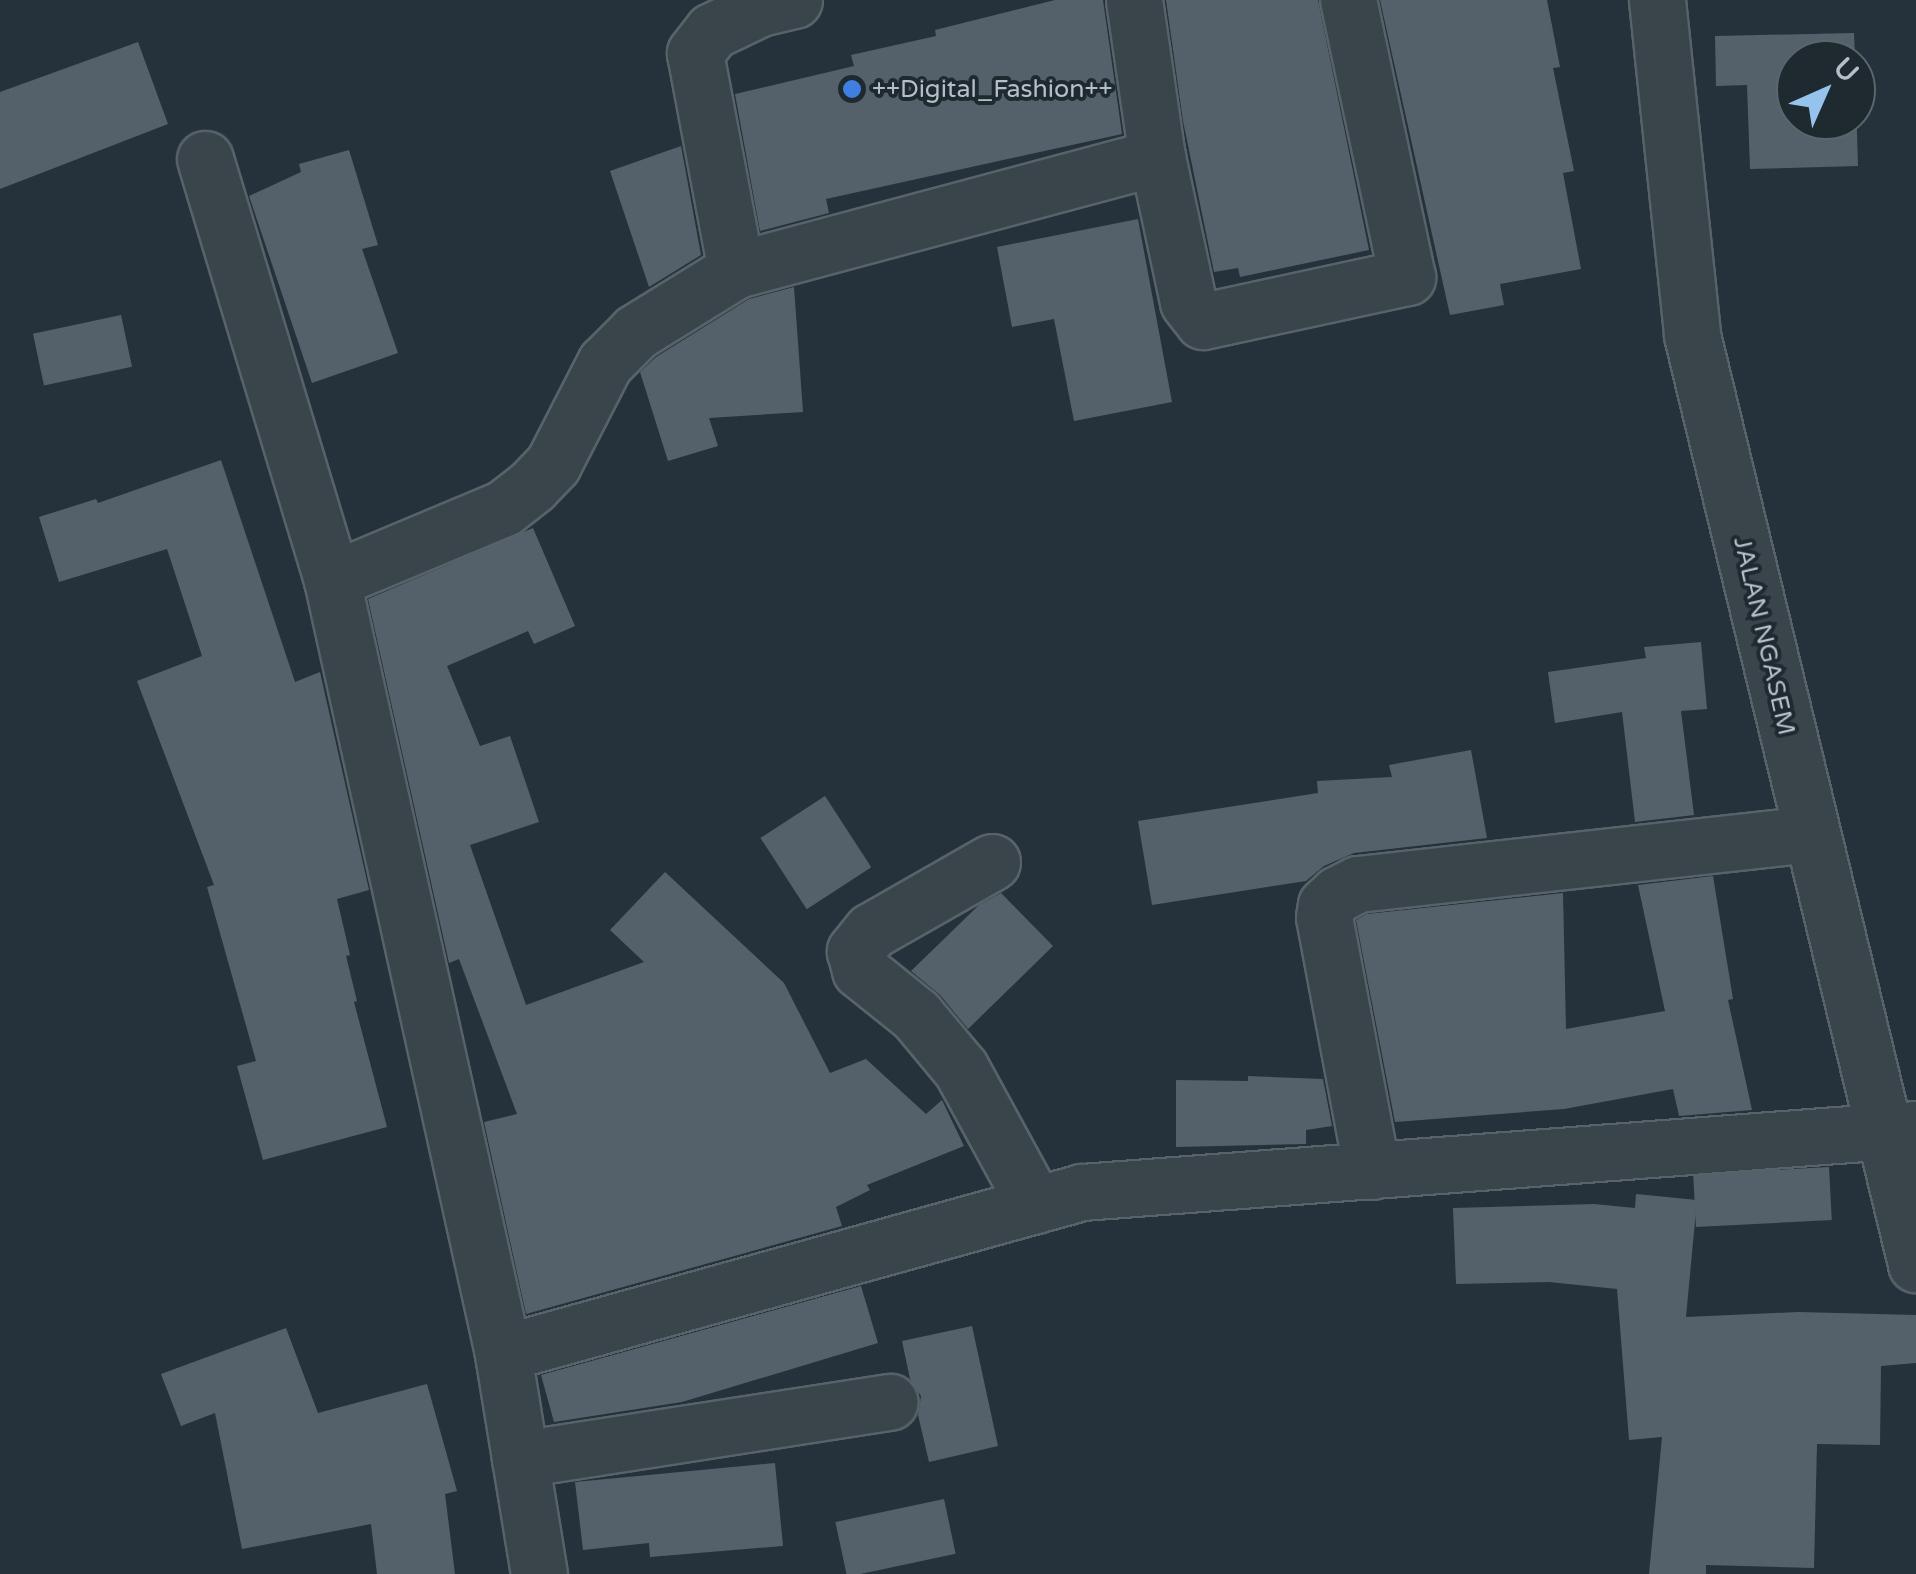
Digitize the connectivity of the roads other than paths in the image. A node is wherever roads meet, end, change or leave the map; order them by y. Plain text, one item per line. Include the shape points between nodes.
1 (1134, 0) edge
2 (1348, 0) edge
3 (1657, 0) edge
4 (771, 3) edge
5 (1156, 158) junction
6 (205, 159) dead end
7 (736, 270) junction
8 (332, 580) junction
9 (1811, 834) junction
10 (992, 862) dead end
11 (1900, 1130) edge
12 (1372, 1171) junction
13 (1036, 1205) junction
14 (1916, 1264) edge
15 (503, 1353) junction
16 (890, 1402) dead end
17 (520, 1459) junction
18 (540, 1574) edge

1 - 5 street
2 - 5 street via 1409,271 1404,280 1204,321 1188,302
3 - 9 street, JALAN NGASEM via 1692,336
4 - 7 street via 712,31 695,53
5 - 7 street
6 - 8 street
7 - 8 street via 636,332 605,363 552,464 504,508
8 - 15 street
9 - 11 street, JALAN NGASEM
9 - 12 street via 1358,884 1338,894 1324,917
10 - 13 street via 872,930 855,951 860,970 916,1015 961,1069
11 - 12 street
11 - 14 street, JALAN NGASEM
12 - 13 street via 1082,1192
13 - 15 street
15 - 17 street
16 - 17 street
17 - 18 street

